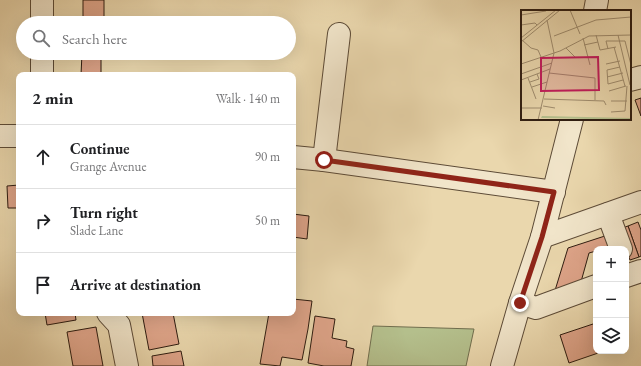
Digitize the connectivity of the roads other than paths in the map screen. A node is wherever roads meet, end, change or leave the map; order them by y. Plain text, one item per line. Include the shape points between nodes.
1 (42, 0) edge
2 (597, 0) edge
3 (595, 10) edge
4 (42, 16) edge
5 (339, 34) dead end
6 (42, 60) edge
7 (42, 72) edge
8 (641, 76) edge
9 (631, 80) edge
10 (572, 120) edge
11 (0, 136) edge
12 (16, 136) edge
13 (296, 157) edge
14 (324, 160) junction
15 (554, 192) junction
16 (641, 202) edge
17 (608, 214) junction
18 (542, 237) junction
19 (620, 246) edge
20 (593, 287) edge
21 (520, 303) junction
22 (111, 316) edge
23 (127, 366) edge
24 (502, 366) edge

1 - 4 street
2 - 3 street
5 - 14 street
6 - 7 street
8 - 9 street
10 - 15 street
11 - 12 street
13 - 14 street
14 - 15 street
15 - 18 street
16 - 17 street
17 - 18 street
17 - 19 street
18 - 21 street
20 - 21 street via 536,308
21 - 24 street
22 - 23 street via 119,326

